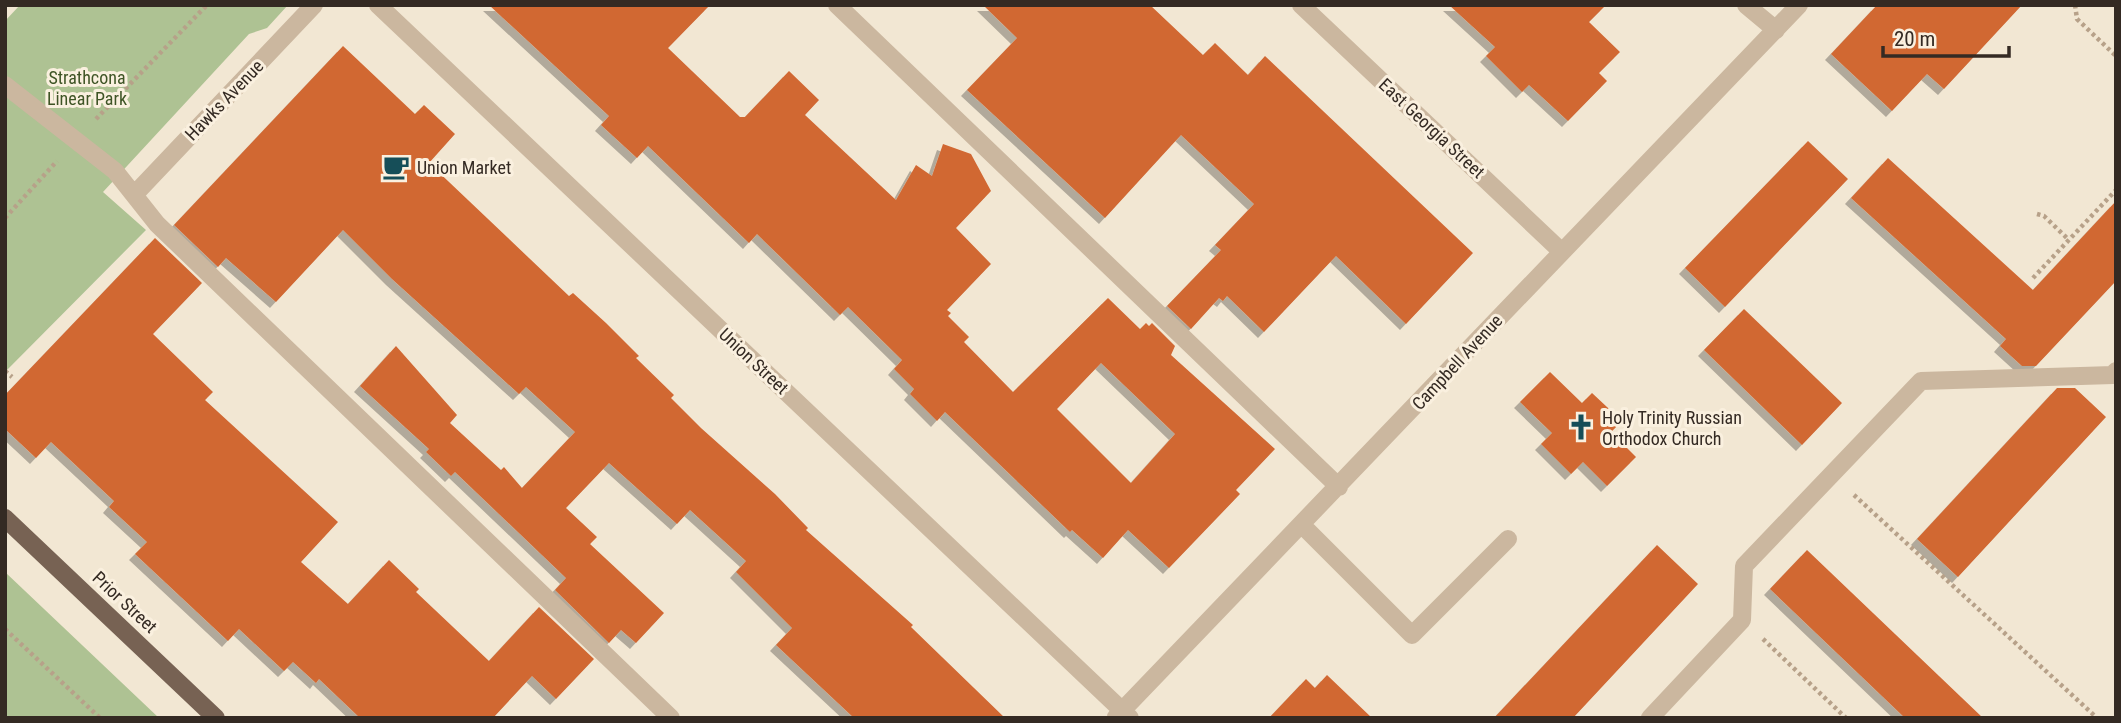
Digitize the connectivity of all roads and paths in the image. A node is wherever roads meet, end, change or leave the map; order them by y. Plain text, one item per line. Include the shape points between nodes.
1 (207, 5) edge
2 (314, 5) edge
3 (378, 5) edge
4 (837, 5) edge
5 (1301, 5) edge
6 (1746, 5) edge
7 (1800, 5) edge
8 (2075, 5) edge
9 (1776, 30) junction
10 (2116, 56) edge
11 (5, 85) edge
12 (76, 141) junction
13 (2116, 190) edge
14 (134, 195) junction
15 (2038, 214) dead end
16 (5, 218) edge
17 (2069, 240) junction
18 (1562, 251) junction
19 (2033, 278) dead end
20 (5, 370) edge
21 (2116, 372) edge
22 (12, 377) dead end
23 (1832, 475) junction
24 (1339, 486) junction
25 (5, 518) edge
26 (1302, 525) junction
27 (1508, 539) dead end
28 (1742, 620) junction
29 (5, 629) edge
30 (1122, 715) edge
31 (2096, 717) edge
32 (100, 718) edge
33 (216, 718) edge
34 (671, 718) edge
35 (1650, 718) edge
36 (1846, 718) edge

1 - 12 path
2 - 14 street, Hawks Avenue
3 - 30 street, Union Street
4 - 24 street
5 - 18 street, East Georgia Street
6 - 9 street
7 - 9 street, Campbell Avenue
8 - 10 path via 2077,19
9 - 18 street, Campbell Avenue
11 - 12 street
12 - 14 street via 115,172
12 - 16 path
13 - 17 path
14 - 34 street via 157,224
15 - 17 path
17 - 19 path
18 - 24 street, Campbell Avenue
20 - 22 path
21 - 23 street via 1921,381
23 - 28 street via 1744,566
23 - 31 path
24 - 26 street, Campbell Avenue
25 - 33 main road, Prior Street
26 - 27 street via 1412,635
26 - 30 street, Campbell Avenue
28 - 35 street
28 - 36 path
29 - 32 path

